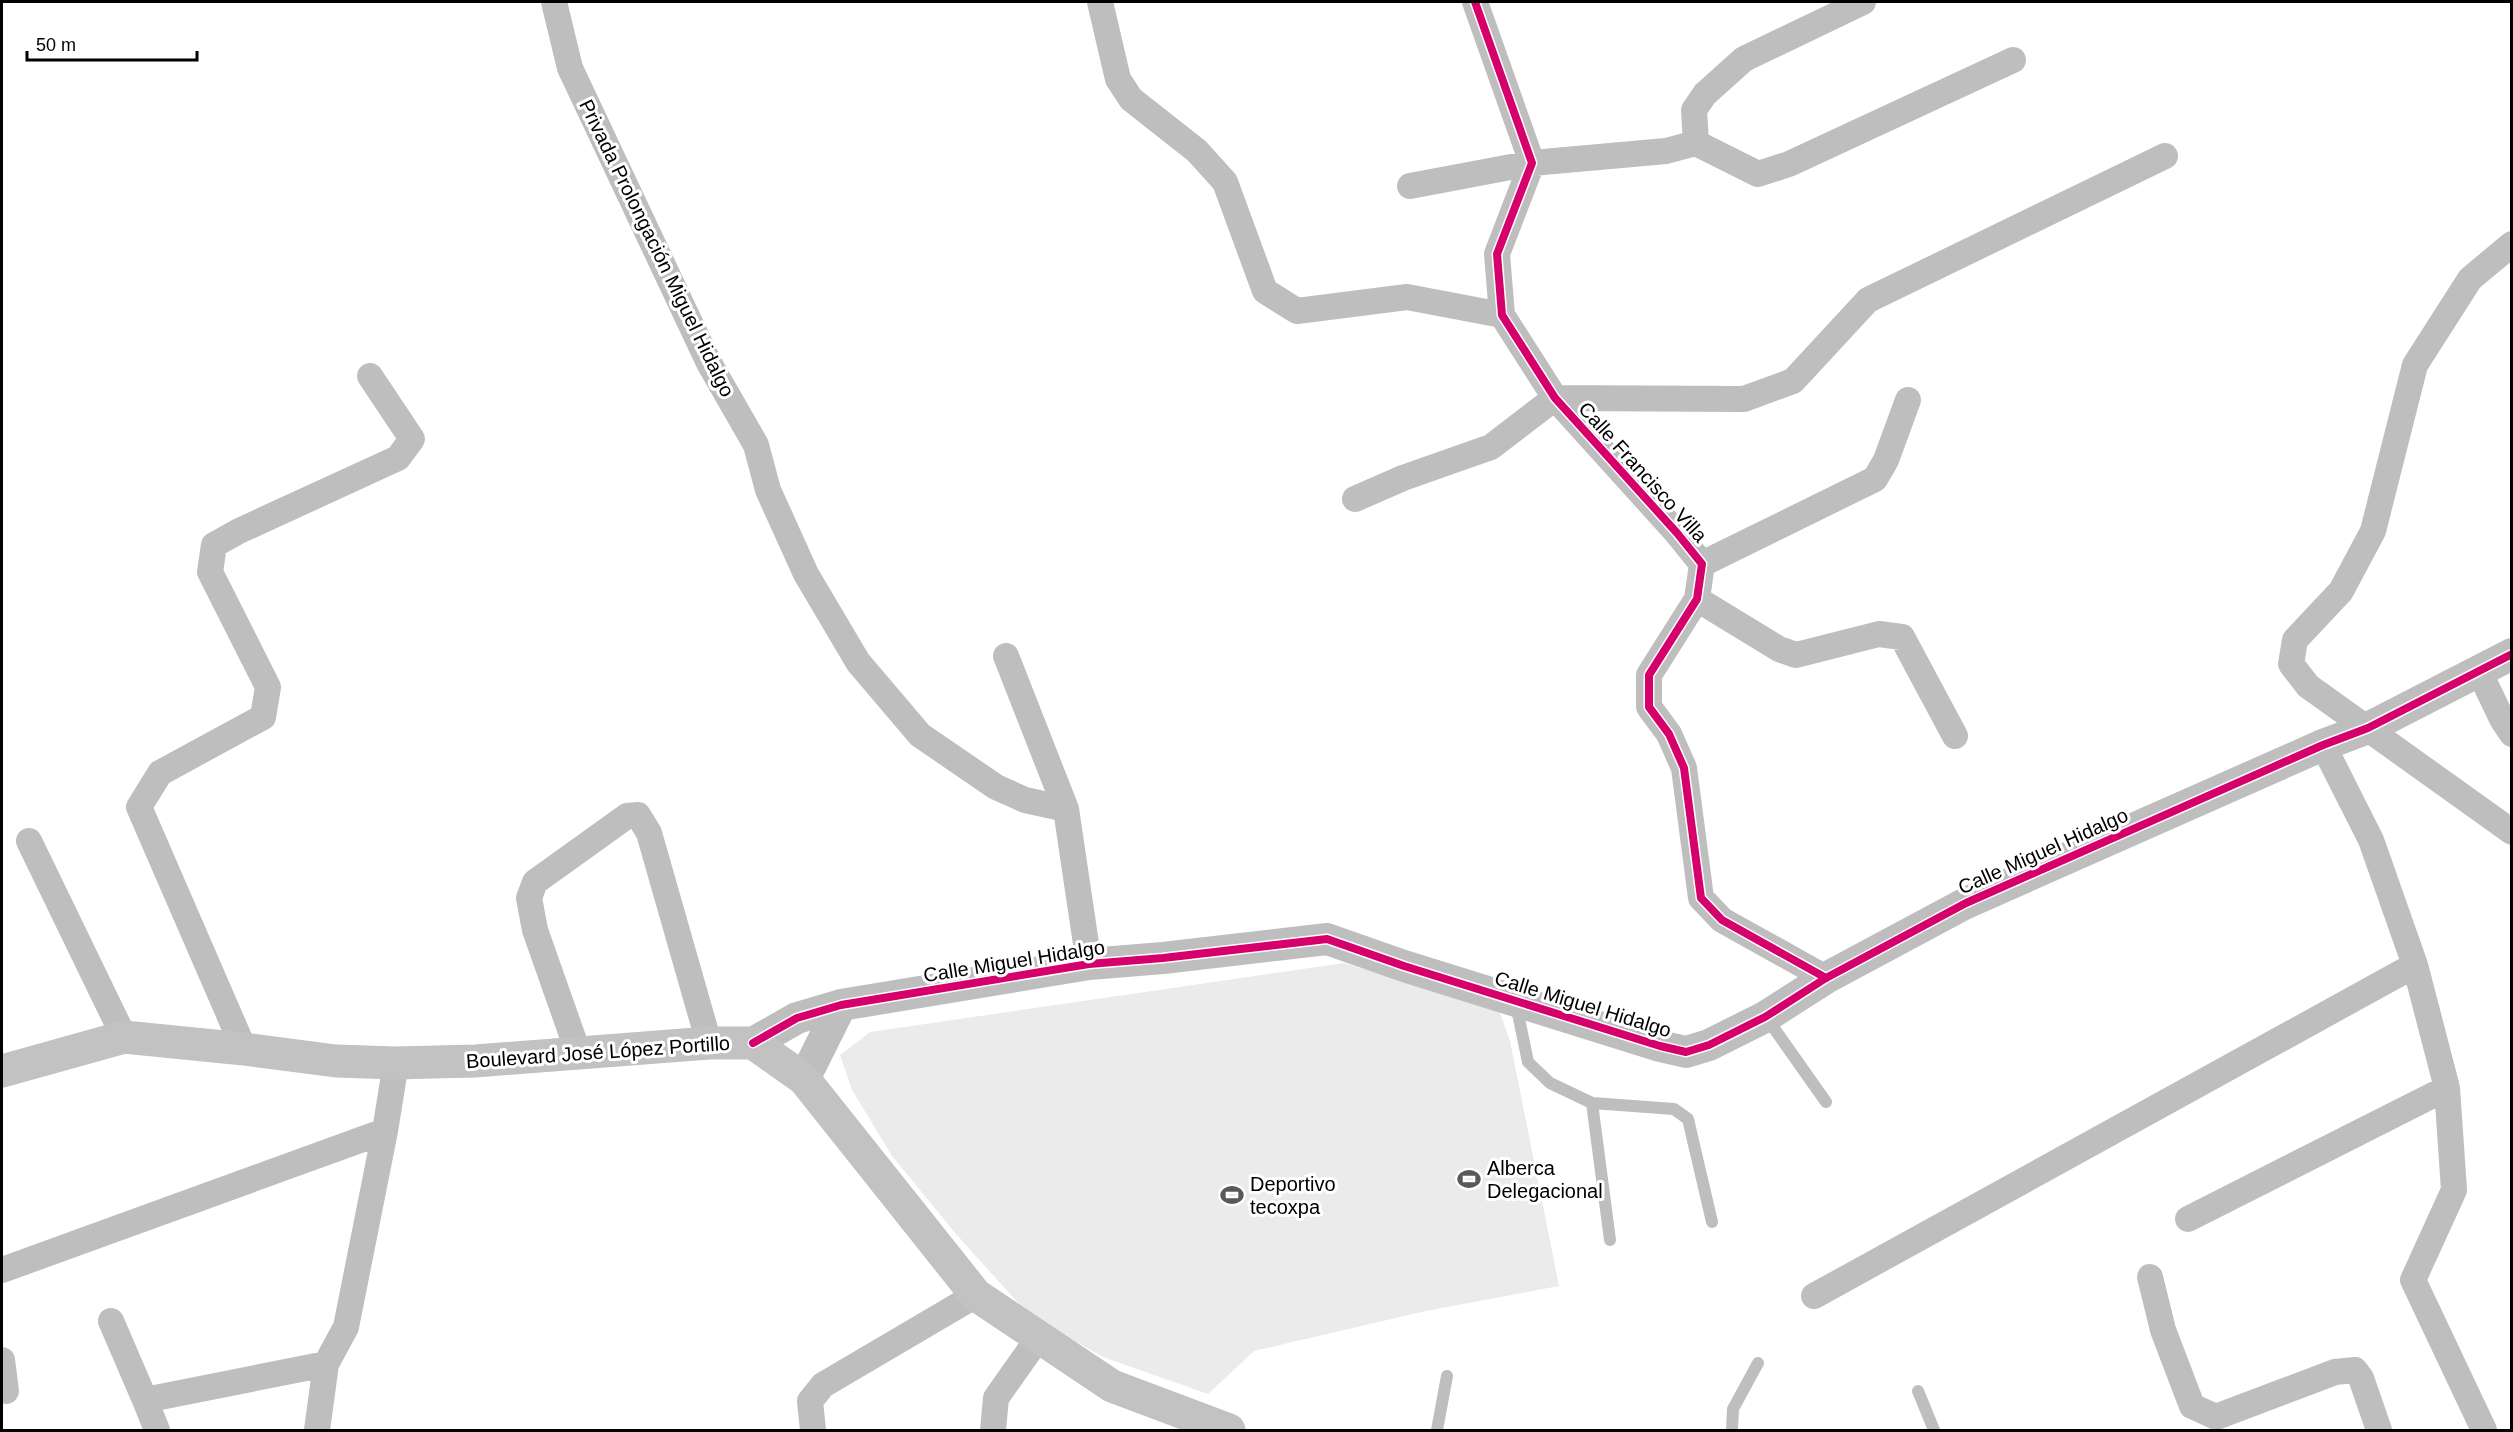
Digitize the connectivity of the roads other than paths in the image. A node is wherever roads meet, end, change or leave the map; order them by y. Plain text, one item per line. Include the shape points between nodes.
1 (554, 2) edge
2 (1101, 2) edge
3 (1475, 2) edge
4 (1863, 2) edge
5 (2013, 60) dead end
6 (1696, 143) junction
7 (2165, 156) dead end
8 (1532, 164) junction
9 (1410, 186) dead end
10 (2511, 244) edge
11 (1502, 315) junction
12 (370, 376) dead end
13 (1555, 398) junction
14 (1908, 400) dead end
15 (1355, 499) dead end
16 (1702, 564) junction
17 (1697, 599) junction
18 (2511, 654) edge
19 (1006, 656) dead end
20 (2479, 671) junction
21 (2368, 728) junction
22 (2511, 734) edge
23 (1955, 736) dead end
24 (2323, 745) junction
25 (1066, 809) junction
26 (2511, 832) edge
27 (29, 841) dead end
28 (1089, 964) junction
29 (2415, 965) junction
30 (1826, 978) junction
31 (1516, 1000) junction
32 (841, 1005) junction
33 (1766, 1017) junction
34 (124, 1037) junction
35 (753, 1042) junction
36 (709, 1043) junction
37 (244, 1048) junction
38 (578, 1052) junction
39 (396, 1063) junction
40 (2, 1071) edge
41 (804, 1079) junction
42 (2447, 1088) junction
43 (1826, 1102) dead end
44 (1592, 1103) junction
45 (385, 1131) junction
46 (2188, 1219) dead end
47 (1712, 1222) dead end
48 (1610, 1240) dead end
49 (2, 1270) edge
50 (2150, 1277) dead end
51 (976, 1295) junction
52 (1814, 1296) dead end
53 (111, 1321) dead end
54 (1039, 1337) junction
55 (2, 1360) edge
56 (1758, 1363) dead end
57 (326, 1364) junction
58 (1447, 1376) dead end
59 (1918, 1390) dead end
60 (6, 1391) dead end
61 (145, 1400) junction
62 (158, 1431) edge
63 (317, 1431) edge
64 (813, 1431) edge
65 (993, 1431) edge
66 (1229, 1431) edge
67 (1437, 1431) edge
68 (1732, 1431) edge
69 (1934, 1431) edge
70 (2379, 1431) edge
71 (2484, 1431) edge

1 - 25 street, Privada Prolongación Miguel Hidalgo via 570,68 709,363 756,445 768,490 806,574 858,662 920,735 996,787 1024,800
2 - 11 street via 1118,79 1131,99 1197,151 1225,182 1265,291 1297,311 1407,297
3 - 8 street
4 - 6 street via 1744,59 1705,94 1694,110
5 - 6 street via 1789,164 1758,174
6 - 8 street via 1666,151
7 - 13 street via 1868,300 1793,381 1744,399
8 - 9 street
8 - 11 street, Calle Francisco Villa via 1497,254
10 - 21 street via 2470,279 2415,365 2373,531 2341,591 2295,640 2291,664 2308,686
11 - 13 street, Calle Francisco Villa
12 - 37 street via 412,439 399,458 214,544 210,572 268,687 263,717 160,773 139,807
13 - 15 street via 1491,447
13 - 16 street, Calle Francisco Villa
14 - 16 street via 1886,460 1875,478
16 - 17 street, Calle Francisco Villa
17 - 23 street via 1779,649 1796,655 1879,634 1902,637
17 - 30 street, Calle Francisco Villa via 1649,675 1649,707 1670,734 1684,768 1701,898 1722,920
18 - 20 street, Calle Miguel Hidalgo
19 - 25 street
20 - 21 street, Calle Miguel Hidalgo
20 - 22 street
21 - 24 street, Calle Miguel Hidalgo
21 - 26 street
24 - 29 street via 2371,840
24 - 30 street, Calle Miguel Hidalgo via 1966,903
25 - 28 street
27 - 34 street
28 - 31 street, Calle Miguel Hidalgo via 1327,939
28 - 32 street, Calle Miguel Hidalgo
29 - 42 street
29 - 52 street
30 - 33 street, Calle Miguel Hidalgo
31 - 33 street, Calle Miguel Hidalgo via 1686,1052
31 - 44 lane via 1528,1062 1550,1083
32 - 35 street, Calle Miguel Hidalgo via 797,1018
32 - 41 street
33 - 43 lane
34 - 37 main road, Boulevard José López Portillo
34 - 40 main road, Boulevard José López Portillo
35 - 36 main road, Boulevard José López Portillo
35 - 41 main road, Boulevard José López Portillo
36 - 38 main road, Boulevard José López Portillo
36 - 38 street via 649,833 638,815 627,816 535,882 529,898 535,930
37 - 39 main road, Boulevard José López Portillo via 336,1061
38 - 39 main road, Boulevard José López Portillo
39 - 45 street
41 - 51 main road, Boulevard José López Portillo
42 - 46 street
42 - 71 street via 2454,1190 2413,1280
44 - 47 lane via 1674,1109 1688,1119
44 - 48 lane
45 - 49 street
45 - 57 street via 346,1327
50 - 70 street via 2163,1330 2192,1406 2216,1417 2335,1372 2355,1370
51 - 54 main road, Boulevard José López Portillo
51 - 64 street via 824,1385 810,1401
53 - 61 street
54 - 65 street via 996,1398
54 - 66 main road, Boulevard José López Portillo via 1112,1386
55 - 60 street
56 - 68 lane via 1733,1409
57 - 61 street
57 - 63 street
58 - 67 lane
59 - 69 lane
61 - 62 street

